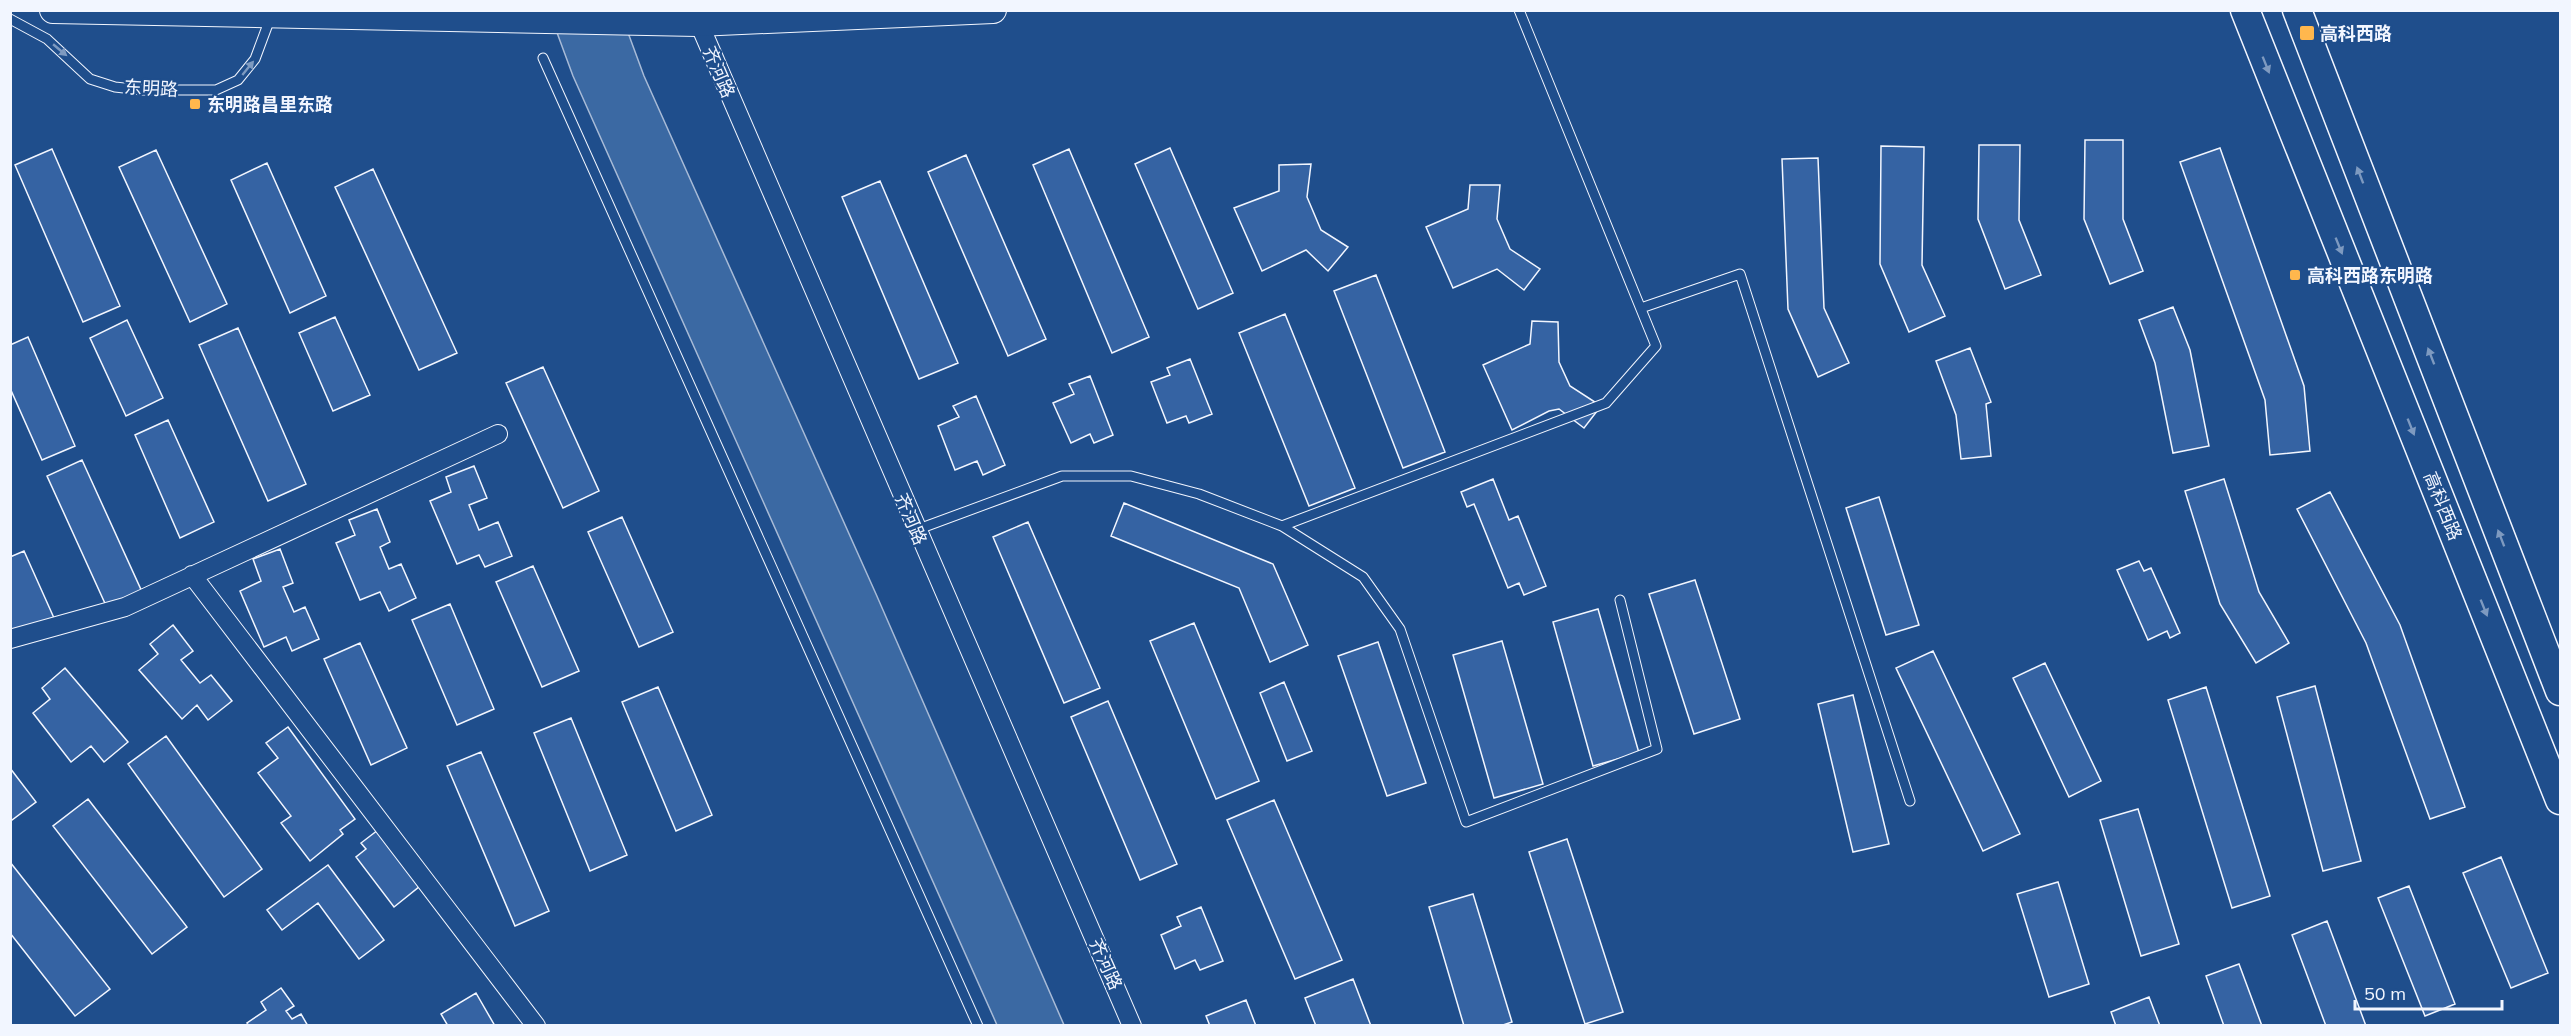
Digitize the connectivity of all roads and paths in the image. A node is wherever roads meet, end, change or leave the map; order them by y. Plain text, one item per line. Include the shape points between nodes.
1 (53, 10) edge
2 (993, 10) edge
3 (1519, 10) edge
4 (2245, 10) edge
5 (2297, 10) edge
6 (271, 15) junction
7 (695, 17) edge
8 (10, 19) edge
9 (543, 58) dead end
10 (1641, 308) junction
11 (498, 434) dead end
12 (1282, 526) junction
13 (916, 530) junction
14 (192, 575) junction
15 (1620, 600) dead end
16 (10, 639) edge
17 (2560, 691) edge
18 (2560, 800) edge
19 (1910, 801) dead end
20 (536, 1026) edge
21 (978, 1026) edge
22 (1132, 1026) edge

1 - 6 main road
2 - 7 main road
3 - 10 lane
4 -> 18 main road, 高科西路
17 -> 5 main road
6 - 7 main road via 645,22
8 -> 6 lane, 东明路 via 47,39 90,79 142,90 216,90 238,80 255,59
7 - 13 street, 齐河路
9 - 21 lane
10 - 12 lane via 1656,346 1606,403
10 - 19 lane via 1740,274
11 - 14 street
12 - 13 lane via 1199,494 1131,476 1062,476
12 - 15 lane via 1363,578 1400,629 1466,822 1657,749
13 - 22 street, 齐河路
14 - 16 street via 125,608
14 - 20 street

